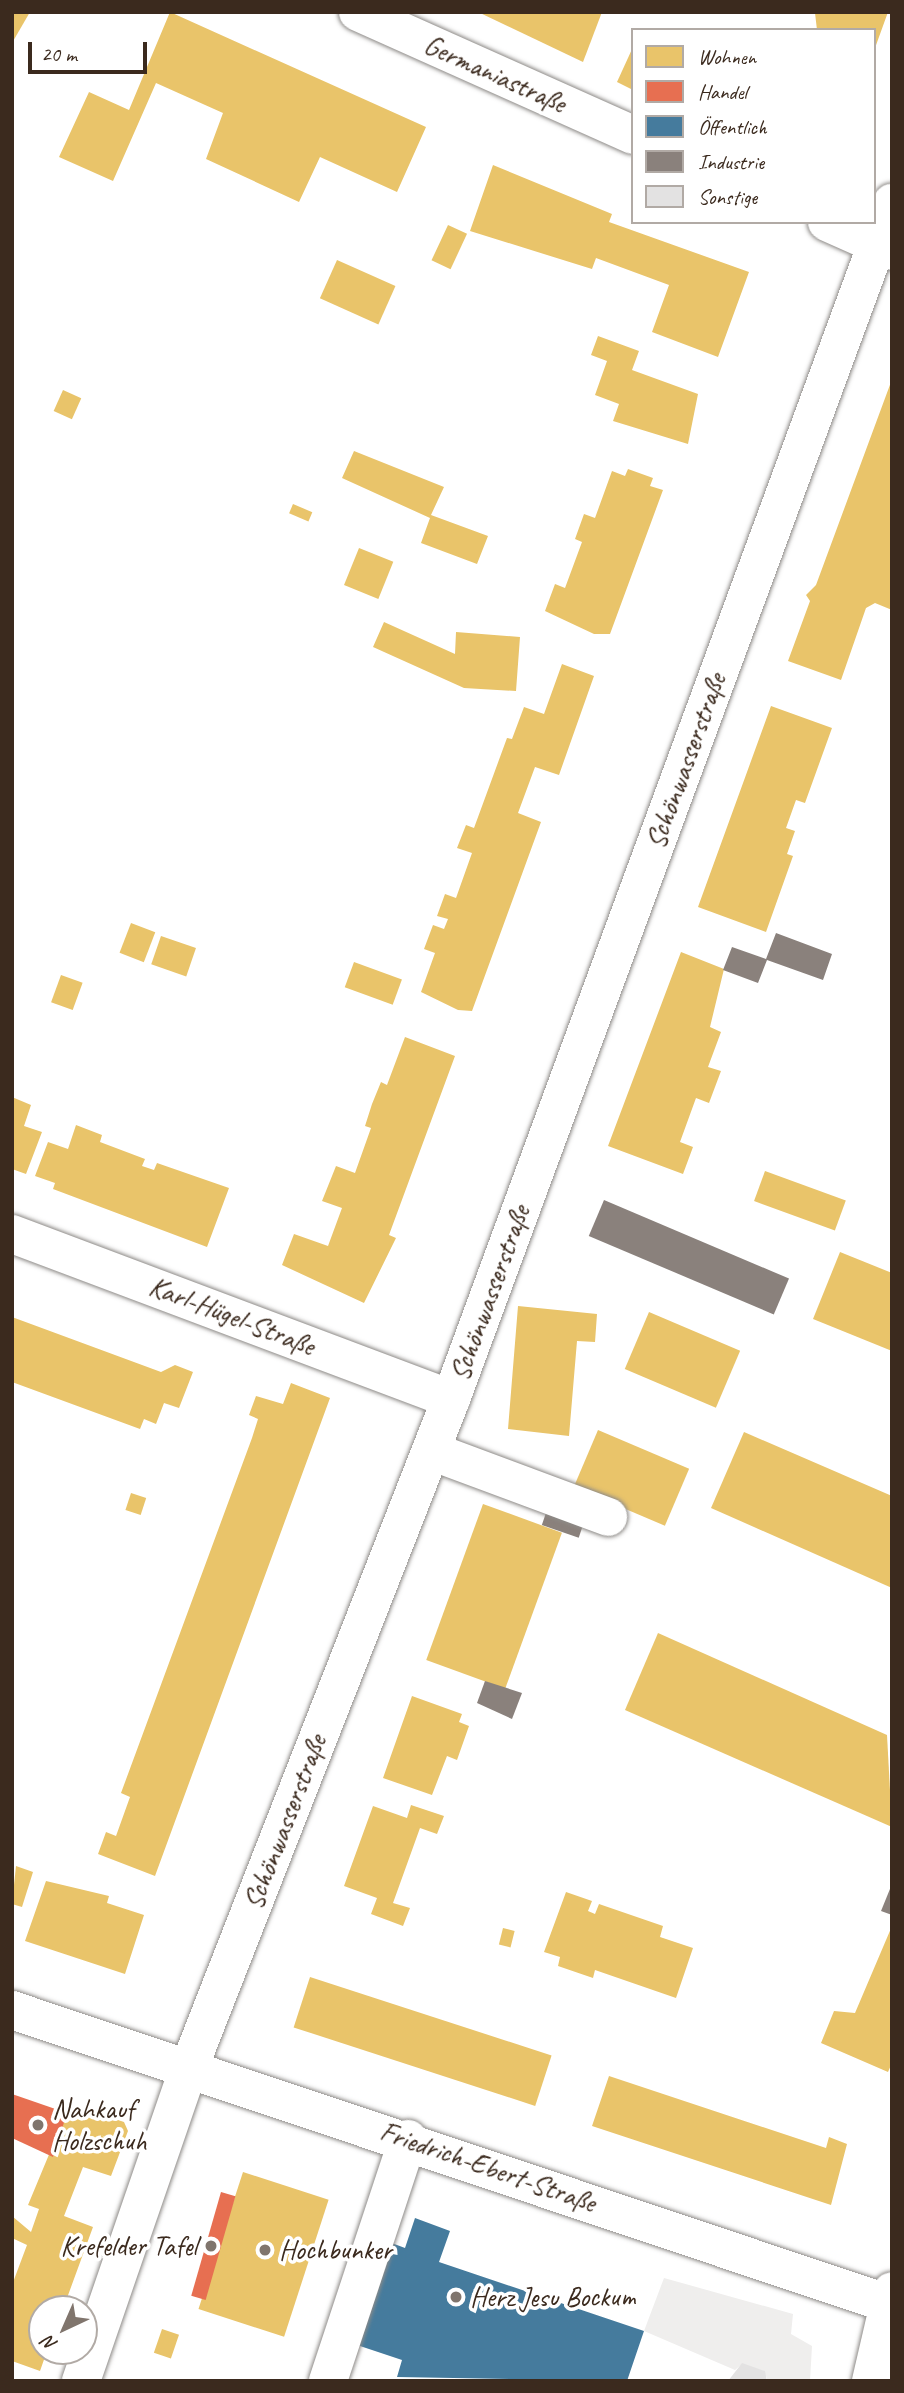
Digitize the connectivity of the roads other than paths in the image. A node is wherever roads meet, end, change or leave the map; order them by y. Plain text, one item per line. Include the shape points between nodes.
1 (358, 12) edge
2 (631, 134) edge
3 (892, 203) edge
4 (831, 224) edge
5 (884, 248) edge
6 (12, 1234) edge
7 (451, 1399) junction
8 (431, 1451) junction
9 (608, 1517) dead end
10 (12, 2010) edge
11 (190, 2065) junction
12 (408, 2139) junction
13 (890, 2300) edge
14 (81, 2381) edge
15 (328, 2381) edge
16 (871, 2381) edge

1 - 2 street, Germaniastraße
3 - 5 street, Schönwasserstraße
4 - 5 street
5 - 7 street, Schönwasserstraße
6 - 7 street, Karl-Hügel-Straße
7 - 8 street, Schönwasserstraße
8 - 9 street
8 - 11 street, Schönwasserstraße
10 - 11 street, Friedrich-Ebert-Straße
11 - 12 street, Friedrich-Ebert-Straße
11 - 14 street, Schönwasserstraße
12 - 13 street, Friedrich-Ebert-Straße
12 - 15 street
13 - 16 street, Friedrich-Ebert-Straße

